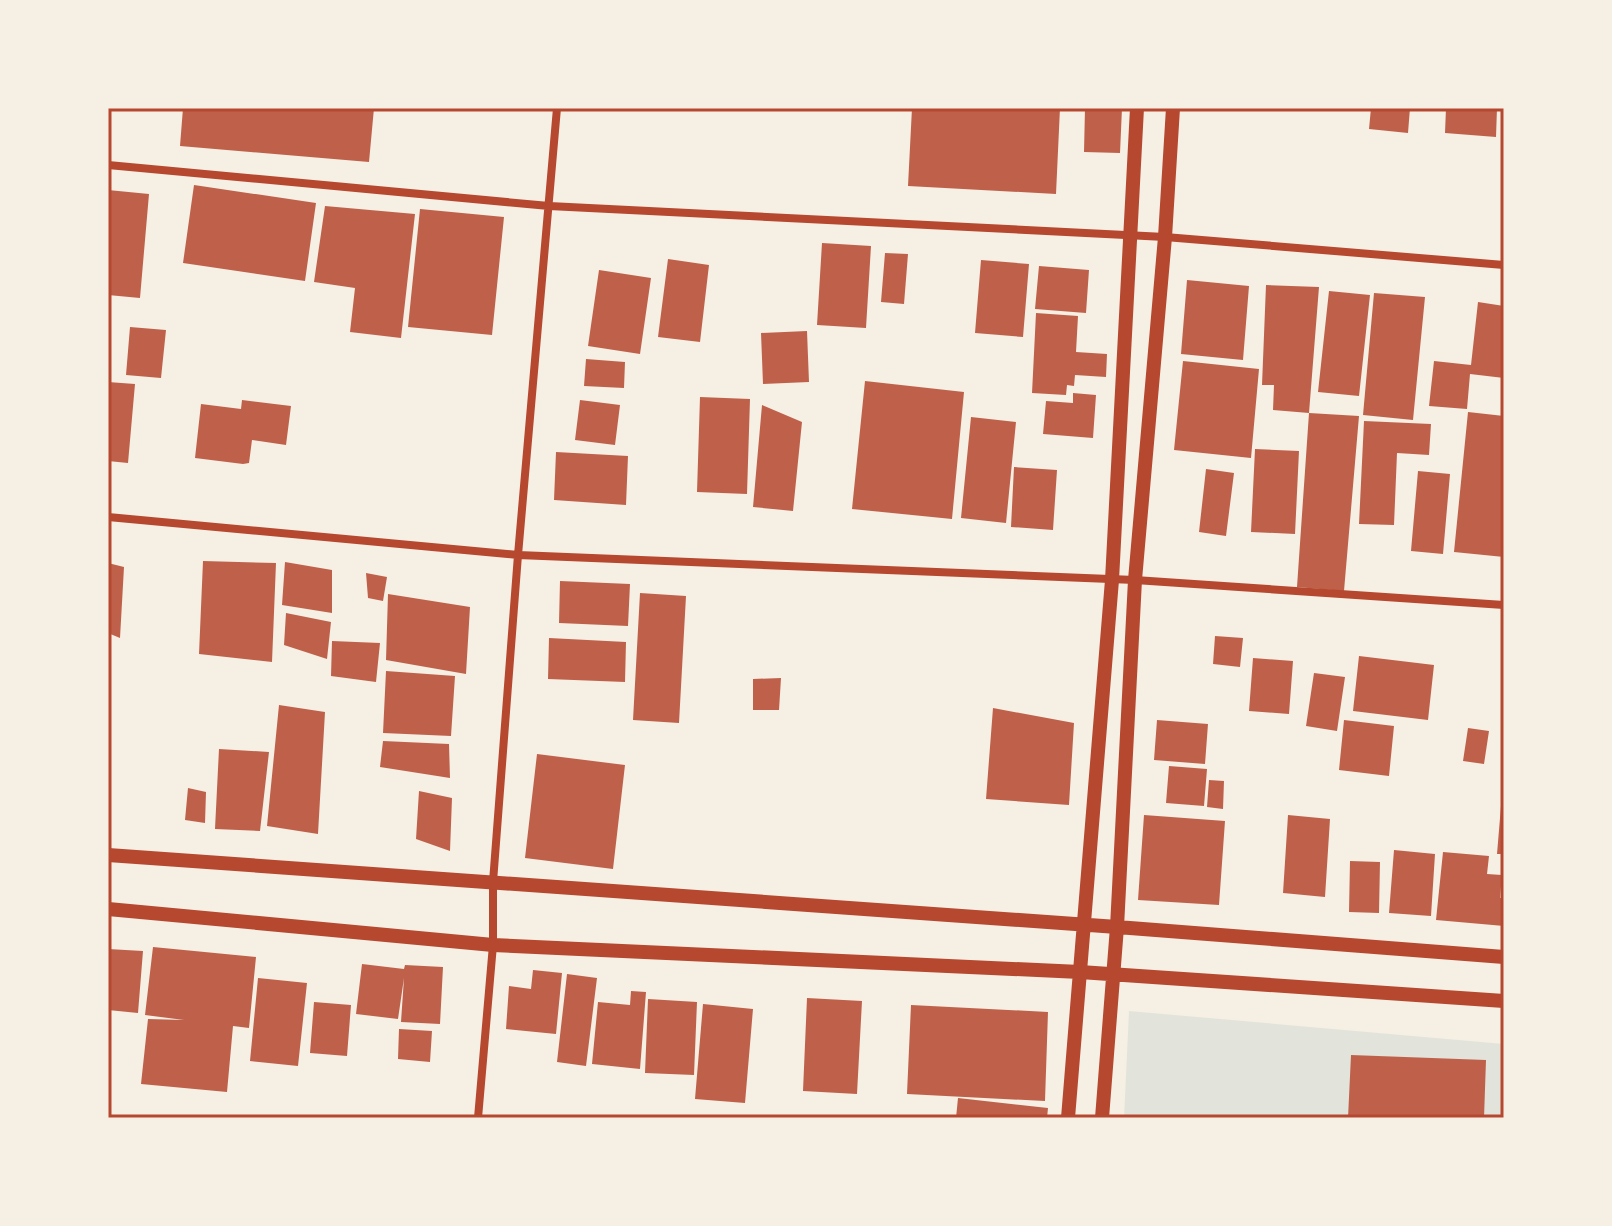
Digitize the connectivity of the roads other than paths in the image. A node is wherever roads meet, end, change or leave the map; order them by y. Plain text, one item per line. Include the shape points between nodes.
1 (557, 108) edge
2 (1137, 108) edge
3 (1173, 108) edge
4 (108, 165) edge
5 (549, 206) junction
6 (1132, 235) junction
7 (1165, 237) junction
8 (1504, 265) edge
9 (108, 517) edge
10 (518, 555) junction
11 (1112, 580) junction
12 (1135, 580) junction
13 (1504, 605) edge
14 (108, 855) edge
15 (493, 882) junction
16 (108, 909) edge
17 (1084, 926) junction
18 (1117, 927) junction
19 (493, 945) junction
20 (1504, 957) edge
21 (1080, 972) junction
22 (1114, 974) junction
23 (1504, 1001) edge
24 (478, 1118) edge
25 (1068, 1118) edge
26 (1102, 1118) edge

1 - 5 street
2 - 6 street
3 - 7 street
4 - 5 street
5 - 6 street
5 - 10 street
6 - 7 street
6 - 11 street
7 - 8 street
7 - 12 street
9 - 10 street
10 - 11 street
10 - 15 street
11 - 12 street
11 - 17 street
12 - 13 street
12 - 18 street
14 - 15 street
15 - 17 street
15 - 19 street
16 - 19 street
17 - 18 street
17 - 21 street
18 - 20 street
18 - 22 street
19 - 21 street
19 - 24 street
21 - 22 street
21 - 25 street
22 - 23 street
22 - 26 street

